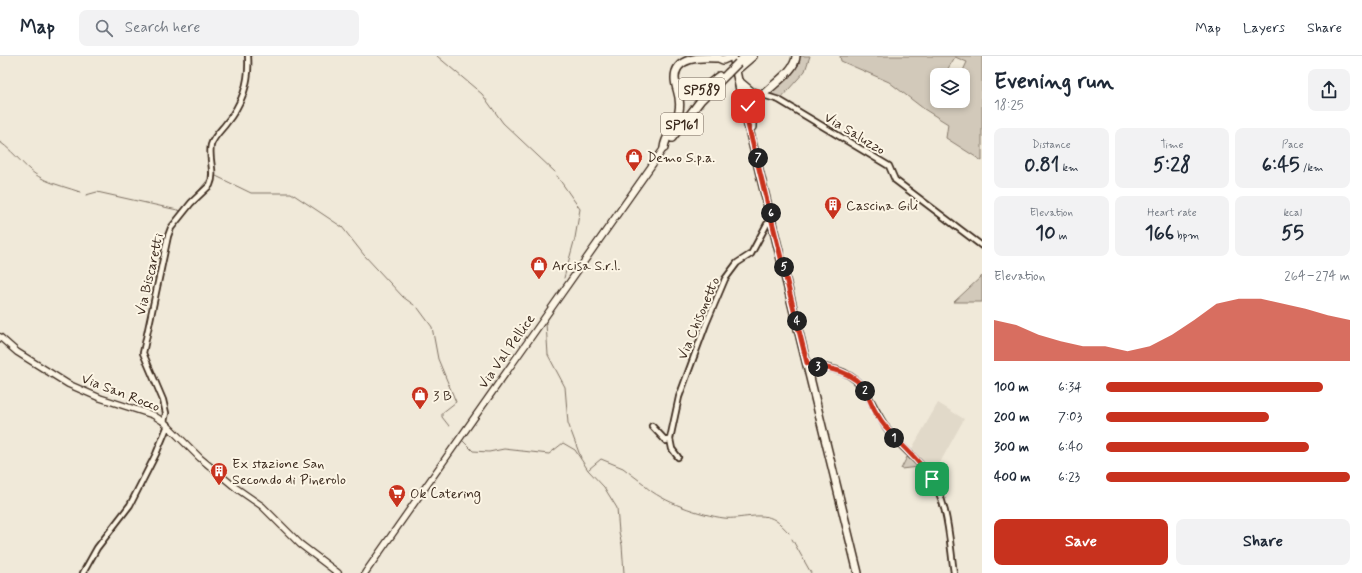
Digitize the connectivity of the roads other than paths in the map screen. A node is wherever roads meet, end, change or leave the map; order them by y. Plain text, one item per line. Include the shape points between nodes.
1 (248, 56) edge
2 (699, 56) edge
3 (744, 56) edge
4 (753, 56) edge
5 (796, 56) edge
6 (718, 58) edge
7 (736, 62) edge
8 (728, 73) junction
9 (739, 80) junction
10 (676, 84) junction
11 (760, 95) junction
12 (743, 104) junction
13 (756, 104) junction
14 (664, 148) junction
15 (756, 153) junction
16 (773, 221) junction
17 (982, 246) edge
18 (0, 337) edge
19 (807, 363) junction
20 (166, 424) junction
21 (652, 426) dead end
22 (670, 439) junction
23 (678, 457) dead end
24 (366, 571) edge
25 (339, 572) edge
26 (83, 573) edge
27 (360, 573) edge
28 (857, 573) edge
29 (954, 573) edge

1 - 20 street, Via Biscaretti via 248,80 242,101 211,146 213,179 175,223 168,236 143,353 163,400
2 - 6 main road, SP589
2 - 10 main road, SP589 via 682,64 676,72
3 - 7 main road, SP161
4 - 7 main road, SP589
5 - 11 main road, SP589 via 792,67
6 - 7 main road, SP589
6 - 7 main road, SP589
7 - 8 main road, SP161, bridge
7 - 9 main road, SP589
8 - 10 main road, SP589 via 695,93 687,93
8 - 14 main road, SP161 via 701,100
9 - 11 main road via 744,88
9 - 12 main road, SP589
10 - 14 main road via 680,102 679,113
11 - 12 main road via 746,100
11 - 13 main road, SP589
11 - 17 street, Via Saluzzo via 779,100 889,166 895,180
12 - 13 main road
12 - 15 main road, SP589
13 - 15 main road, SP589 via 752,130
14 - 24 street, Via Val Pellice / SP161
15 - 16 main road, SP589
16 - 19 main road, SP589
16 - 22 street, Via Chisonetto via 768,224 751,254 737,263 726,279 679,397
18 - 20 street, Via San Rocco via 16,352 68,384 100,398 153,415
19 - 28 main road, SP589
19 - 29 street via 843,371 856,380 865,390 890,433 927,472 944,503
20 - 25 street, Via San Rocco via 200,458 262,506 300,544
20 - 26 street via 156,454 130,505 97,548
21 - 22 street via 666,441
22 - 23 street via 672,449
24 - 27 street, SP161

